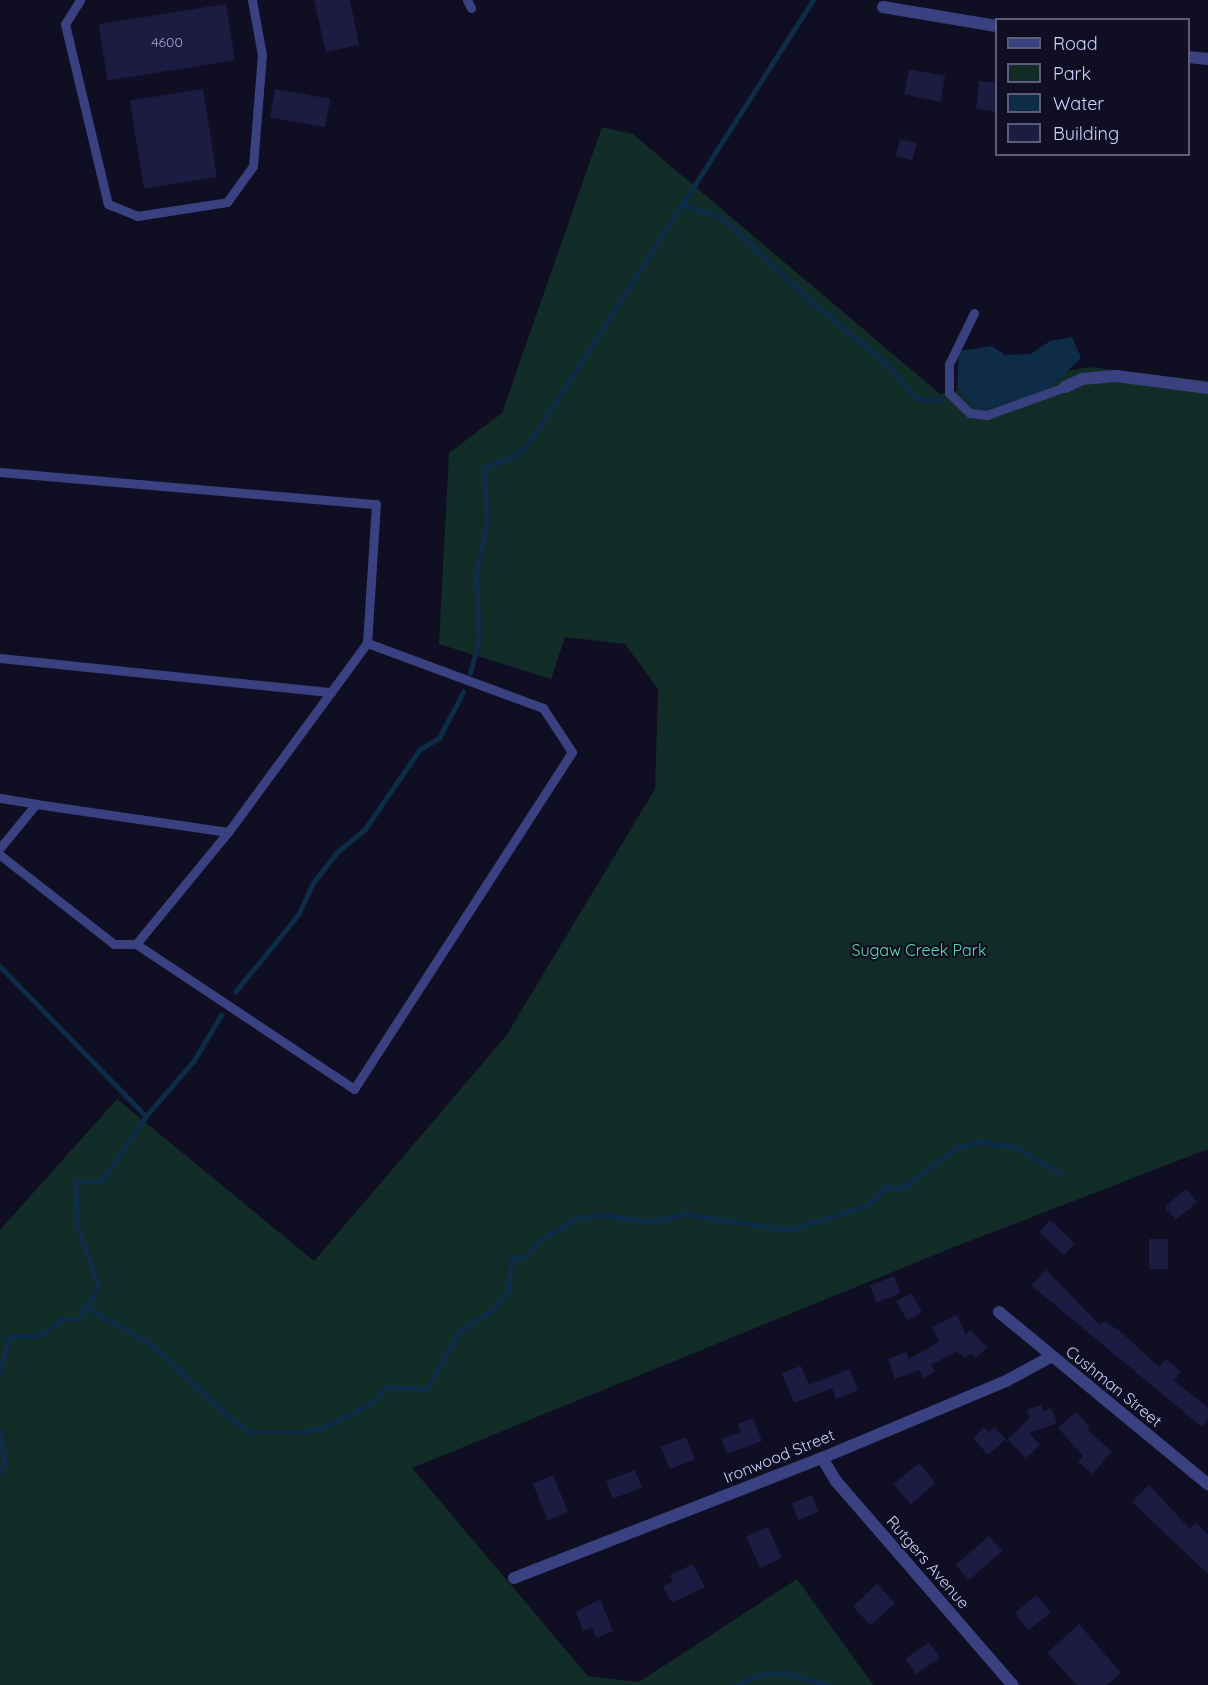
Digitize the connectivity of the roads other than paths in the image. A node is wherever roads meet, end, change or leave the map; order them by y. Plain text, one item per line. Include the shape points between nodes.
1 (80, 0) edge
2 (252, 0) edge
3 (883, 7) dead end
4 (995, 26) edge
5 (1190, 57) edge
6 (1208, 60) edge
7 (974, 313) dead end
8 (1065, 387) joint
9 (1208, 388) edge
10 (0, 472) edge
11 (366, 643) junction
12 (0, 658) edge
13 (331, 692) junction
14 (0, 798) edge
15 (36, 804) junction
16 (228, 832) junction
17 (0, 848) edge
18 (0, 855) edge
19 (136, 944) junction
20 (999, 1312) dead end
21 (1052, 1356) junction
22 (822, 1458) junction
23 (1206, 1479) edge
24 (514, 1578) dead end
25 (1013, 1685) edge

1 - 2 lane via 65,24 108,204 137,216 227,202 253,166 262,56
3 - 4 street
5 - 6 street
7 - 8 lane via 949,364 949,393 970,413 987,415
8 - 9 street via 1082,379 1116,376
10 - 11 lane via 376,504
11 - 13 lane
11 - 19 lane via 543,708 572,752 354,1089
12 - 13 lane
13 - 16 lane
14 - 15 lane
15 - 16 lane
15 - 17 lane
16 - 19 lane
18 - 19 lane via 114,944
20 - 21 street, Cushman Street
21 - 22 street, Ironwood Street via 1006,1381
21 - 23 street, Cushman Street
22 - 24 street, Ironwood Street
22 - 25 street, Rutgers Avenue via 836,1481

